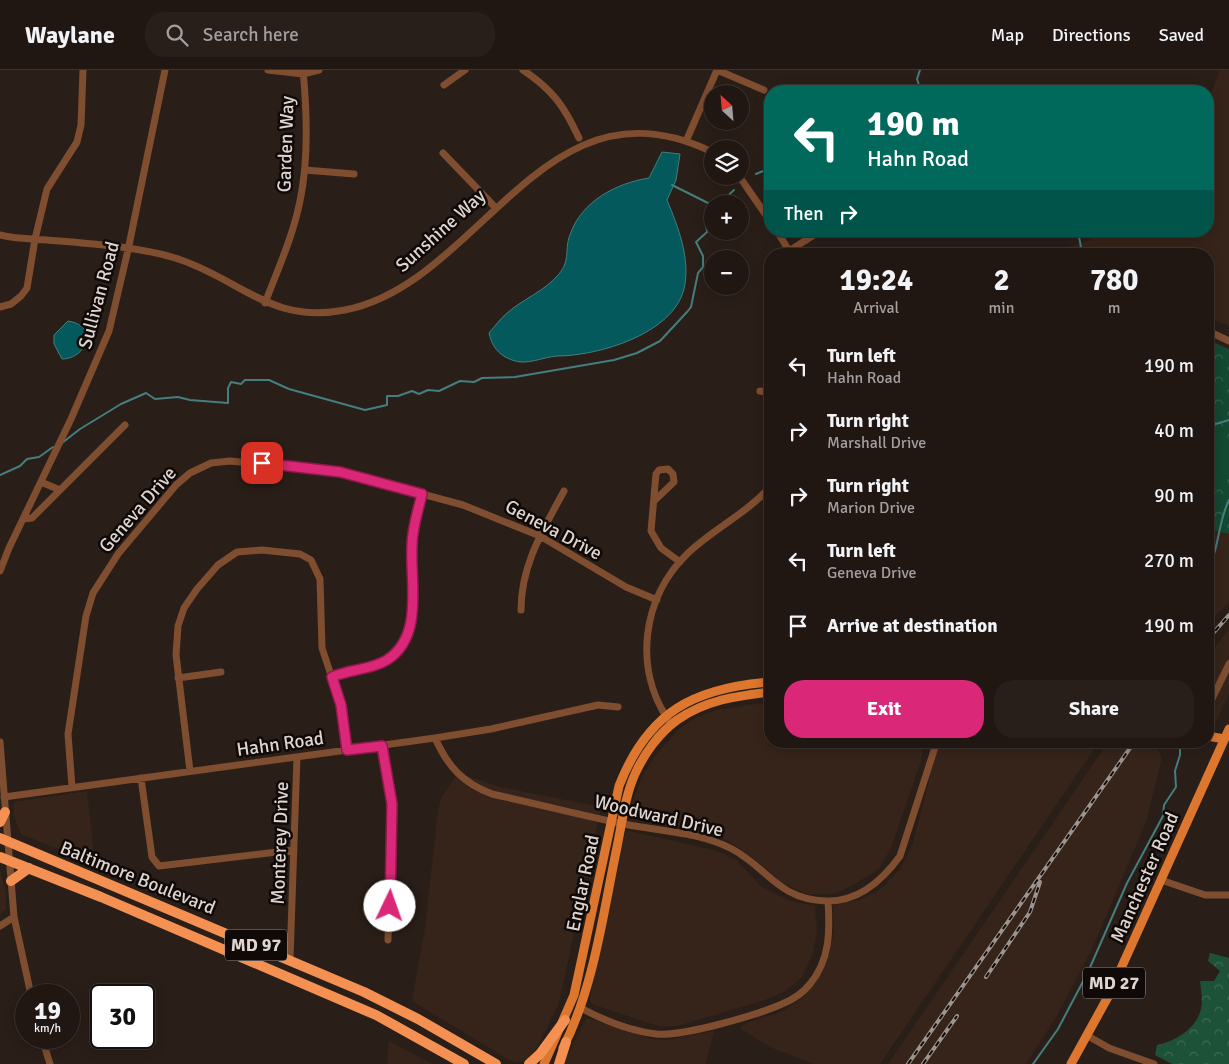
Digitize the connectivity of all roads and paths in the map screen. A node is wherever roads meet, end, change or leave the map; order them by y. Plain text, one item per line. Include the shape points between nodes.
1 (83, 70) edge
2 (165, 70) edge
3 (268, 70) edge
4 (319, 70) edge
5 (465, 70) edge
6 (523, 70) edge
7 (717, 70) edge
8 (303, 72) edge
9 (444, 85) dead end
10 (764, 90) dead end
11 (628, 128) dead end
12 (615, 129) dead end
13 (597, 132) dead end
14 (578, 138) dead end
15 (688, 139) junction
16 (704, 148) edge
17 (443, 153) dead end
18 (533, 167) dead end
19 (305, 170) junction
20 (354, 174) dead end
21 (745, 185) edge
22 (493, 205) junction
23 (764, 212) edge
24 (0, 235) edge
25 (781, 237) edge
26 (811, 237) edge
27 (35, 239) junction
28 (788, 248) edge
29 (796, 248) edge
30 (128, 250) junction
31 (265, 303) junction
32 (0, 307) edge
33 (1214, 334) edge
34 (1229, 341) edge
35 (760, 391) dead end
36 (764, 392) edge
37 (125, 425) dead end
38 (41, 482) junction
39 (60, 490) junction
40 (564, 491) dead end
41 (764, 493) edge
42 (422, 494) junction
43 (654, 502) dead end
44 (23, 519) junction
45 (540, 536) junction
46 (680, 562) junction
47 (0, 571) edge
48 (657, 600) junction
49 (521, 610) dead end
50 (1229, 664) edge
51 (221, 672) dead end
52 (332, 677) junction
53 (178, 678) junction
54 (764, 683) edge
55 (764, 693) edge
56 (1214, 695) edge
57 (618, 707) dead end
58 (665, 716) junction
59 (671, 725) junction
60 (1229, 729) edge
61 (1214, 737) edge
62 (435, 738) junction
63 (1224, 739) junction
64 (0, 742) edge
65 (382, 746) junction
66 (935, 748) edge
67 (347, 750) junction
68 (297, 757) junction
69 (190, 771) junction
70 (141, 778) junction
71 (72, 788) junction
72 (4, 797) junction
73 (5, 812) junction
74 (612, 821) junction
75 (0, 822) edge
76 (622, 823) junction
77 (4, 840) edge
78 (294, 850) junction
79 (5, 859) edge
80 (29, 868) junction
81 (1161, 880) junction
82 (11, 881) junction
83 (1229, 895) edge
84 (828, 901) junction
85 (14, 917) junction
86 (0, 926) edge
87 (388, 940) dead end
88 (290, 959) junction
89 (29, 984) edge
90 (581, 1008) junction
91 (565, 1020) junction
92 (1088, 1036) junction
93 (566, 1042) junction
94 (45, 1049) edge
95 (487, 1058) junction
96 (50, 1064) edge
97 (464, 1064) edge
98 (496, 1064) edge
99 (502, 1064) edge
100 (529, 1064) edge
101 (544, 1064) edge
102 (555, 1064) edge
103 (559, 1064) edge
104 (1071, 1064) edge
105 (1154, 1064) edge

1 - 27 street via 81,125 77,142 47,189
2 - 30 street, Sullivan Road
3 - 8 street
4 - 8 street
5 - 9 street
6 - 14 street via 557,98
7 - 10 street
7 - 15 street
8 - 19 street, Garden Way
11 - 15 street via 657,130
12 - 13 street
15 - 16 street
17 - 22 street
18 - 22 street, Sunshine Way
19 - 20 street
19 - 31 street, Garden Way via 296,219
21 - 23 street
22 - 31 street, Sunshine Way via 413,279 373,301 346,310 319,313 304,313
24 - 27 street, Sunshine Way
25 - 28 street
26 - 29 street
27 - 30 street, Sunshine Way
27 - 32 street via 27,288 11,304
30 - 31 street, Sunshine Way via 187,262
30 - 38 street, Sullivan Road via 104,345
33 - 34 street
35 - 36 street
37 - 39 street
38 - 39 street
38 - 44 street, Sullivan Road
39 - 44 street via 32,518
40 - 45 street
41 - 46 street via 745,512
42 - 45 street, Geneva Drive via 491,515
42 - 52 street via 412,533 412,620 408,635 399,650 387,660
42 - 71 street, Geneva Drive via 340,472 230,461 211,463 183,477 118,554 93,593 86,616 68,734
43 - 46 street via 651,531 654,539
44 - 47 street, Sullivan Road
45 - 48 street, Geneva Drive via 626,587
45 - 49 street via 524,576
46 - 48 street
48 - 58 street via 648,635 647,667 652,693
50 - 56 street
51 - 53 street
52 - 53 street via 322,648 320,579 316,566 300,554 255,550 237,552 225,559 187,603 178,626
52 - 67 street via 341,705
53 - 69 street
54 - 58 main road via 717,689 688,701
55 - 59 main road via 718,700
57 - 62 street, Hahn Road via 598,705
58 - 59 street
58 - 74 main road, Englar Road via 633,754 619,786
59 - 76 main road, Englar Road via 641,762 632,782
60 - 63 main road, Manchester Road / MD 27
61 - 63 main road
62 - 65 street, Hahn Road
62 - 74 street, Woodward Drive via 450,767 476,788
63 - 81 main road, Manchester Road / MD 27
64 - 72 street
65 - 67 street, Hahn Road
65 - 87 street via 392,804
66 - 84 street, Woodward Drive via 900,856 890,871 868,889 847,898
67 - 68 street, Hahn Road
68 - 69 street, Hahn Road
68 - 78 street, Monterey Drive
69 - 70 street, Hahn Road
70 - 71 street, Hahn Road
70 - 78 street via 152,858 158,866
71 - 72 street, Hahn Road
72 - 73 street
73 - 75 highway
73 - 77 street
74 - 76 street, Woodward Drive
74 - 91 main road, Englar Road via 574,996
76 - 84 street, Woodward Drive via 724,845 742,855 784,890 800,897
76 - 90 main road, Englar Road
77 - 79 street
77 - 88 highway, Baltimore Boulevard / MD 97
78 - 88 street, Monterey Drive
79 - 80 highway, Baltimore Boulevard / MD 97
79 - 82 street
80 - 82 highway
80 - 97 highway, Baltimore Boulevard / MD 97 via 376,1015
81 - 83 street via 1205,895
81 - 92 main road, Manchester Road / MD 27
82 - 85 street
84 - 90 street via 829,931 822,964 809,985 782,1004 684,1033 666,1034 634,1028
85 - 86 street
85 - 89 street
88 - 95 highway, Baltimore Boulevard / MD 97 via 418,1019
90 - 93 main road, Englar Road
91 - 100 highway
91 - 101 main road, Englar Road
92 - 104 main road, Manchester Road / MD 27
92 - 105 street via 1109,1048
93 - 102 main road, Englar Road
93 - 103 highway
94 - 96 street
95 - 98 highway, Baltimore Boulevard / MD 97
95 - 99 highway

